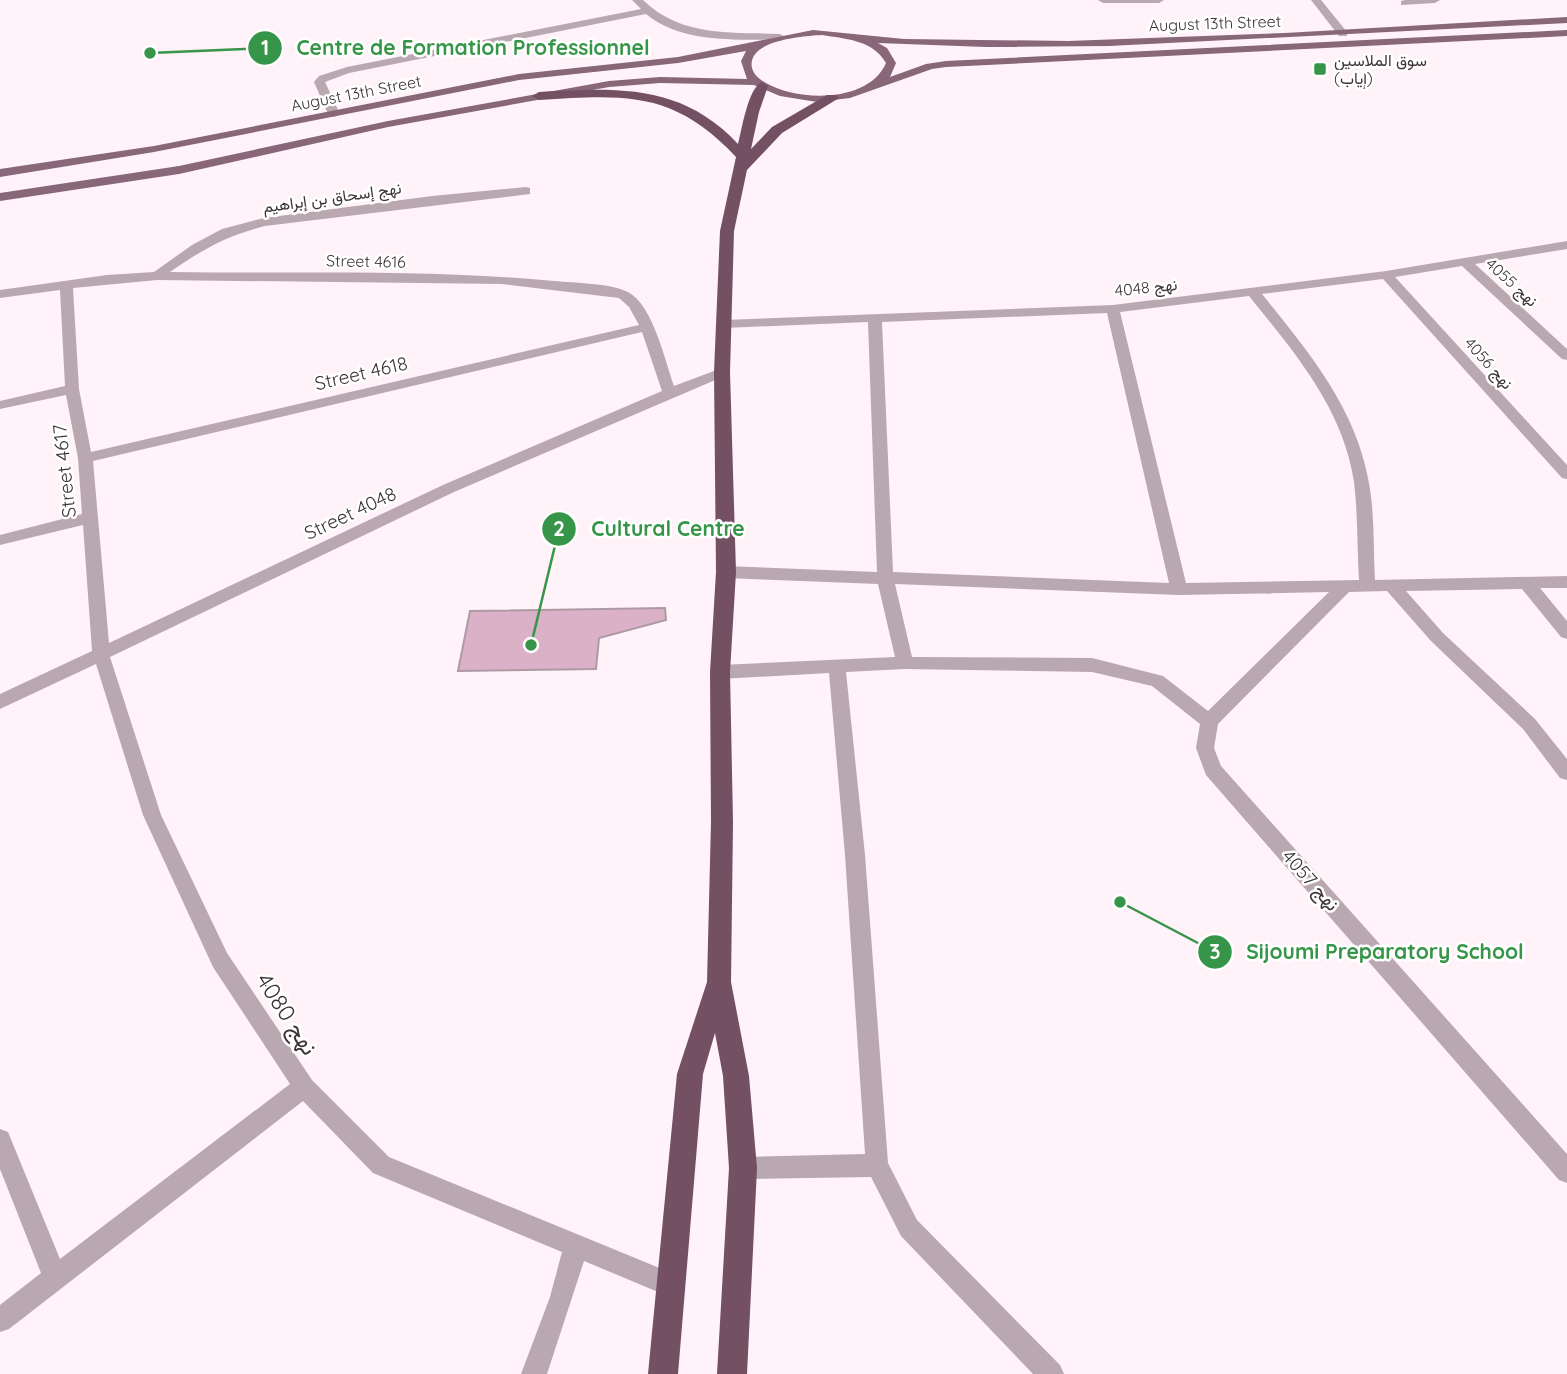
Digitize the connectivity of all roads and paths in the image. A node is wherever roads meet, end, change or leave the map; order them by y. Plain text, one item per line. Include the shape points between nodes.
1 (637, 0) edge
2 (1103, 0) edge
3 (1159, 0) edge
4 (1316, 0) edge
5 (1435, 0) edge
6 (1404, 3) dead end
7 (646, 11) junction
8 (1567, 20) edge
9 (1567, 33) edge
10 (1343, 34) junction
11 (780, 37) junction
12 (863, 39) junction
13 (760, 45) junction
14 (759, 84) junction
15 (881, 84) junction
16 (539, 96) junction
17 (832, 98) junction
18 (334, 114) junction
19 (741, 163) junction
20 (0, 173) edge
21 (526, 191) dead end
22 (0, 197) edge
23 (1563, 249) edge
24 (1465, 262) junction
25 (1386, 275) junction
26 (156, 276) junction
27 (66, 284) junction
28 (1253, 292) junction
29 (0, 294) edge
30 (1113, 309) junction
31 (875, 318) junction
32 (724, 324) junction
33 (647, 327) junction
34 (1567, 356) edge
35 (722, 372) junction
36 (72, 389) junction
37 (669, 392) junction
38 (0, 405) edge
39 (85, 457) junction
40 (1567, 474) edge
41 (89, 518) junction
42 (0, 540) edge
43 (726, 572) junction
44 (885, 578) junction
45 (1567, 582) edge
46 (1527, 584) junction
47 (1392, 586) junction
48 (1344, 587) junction
49 (1367, 587) junction
50 (1179, 589) junction
51 (1567, 633) edge
52 (101, 654) junction
53 (905, 663) junction
54 (837, 666) junction
55 (720, 672) junction
56 (0, 702) edge
57 (1209, 721) junction
58 (1567, 772) edge
59 (719, 982) junction
60 (304, 1087) junction
61 (0, 1140) edge
62 (877, 1165) junction
63 (743, 1167) junction
64 (1567, 1172) edge
65 (576, 1246) junction
66 (55, 1277) junction
67 (670, 1285) junction
68 (0, 1320) edge
69 (534, 1374) edge
70 (663, 1374) edge
71 (732, 1374) edge
72 (1051, 1374) edge

1 - 7 street
2 - 3 street
4 - 10 street
5 - 6 street
7 - 11 street via 689,32
7 - 18 street via 347,70 319,82
8 - 10 main road, August 13th Street
9 - 15 main road, August 13th Street via 946,64
10 - 12 main road, August 13th Street via 1015,45
11 - 12 main road, August 13th Street via 822,32
11 - 13 main road, August 13th Street
12 - 15 main road via 878,46 892,64
13 - 14 main road via 746,63 748,73
13 - 18 main road, August 13th Street via 678,60 519,76
14 - 16 main road, August 13th Street via 660,80
14 - 17 main road, August 13th Street via 793,96
14 - 19 highway
15 - 17 main road, August 13th Street
16 - 19 highway via 654,96 695,112 727,137
16 - 22 main road, August 13th Street via 179,170
17 - 19 highway via 777,130
18 - 20 main road, August 13th Street
19 - 32 highway via 727,231
21 - 26 street, نهج إسحاق بن إبراهيم via 264,222 226,232
23 - 24 street, نهج 4048
24 - 25 street, نهج 4048
24 - 34 street, نهج 4055
25 - 28 street, نهج 4048
25 - 40 street, نهج 4056
26 - 27 street, Street 4616
26 - 33 street, Street 4616 via 502,280 600,290 623,295
27 - 29 street, Street 4616
27 - 36 street, Street 4617
28 - 30 street, نهج 4048
28 - 49 street via 1321,377 1341,414 1361,480
30 - 31 street, نهج 4048
30 - 50 street
31 - 32 street, نهج 4048
31 - 44 street
32 - 35 highway
33 - 37 street, Street 4616
33 - 39 street, Street 4618
35 - 37 street, Street 4048
35 - 43 highway
36 - 38 street
36 - 39 street, Street 4617
37 - 52 street, Street 4048 via 274,570
39 - 41 street, Street 4617
41 - 42 street
41 - 52 street, Street 4617
43 - 44 street
43 - 55 highway
44 - 50 street
44 - 53 street
45 - 46 street
46 - 47 street
46 - 51 street
47 - 49 street
47 - 58 street via 1437,638 1529,724
48 - 49 street
48 - 50 street
48 - 57 street
52 - 56 street, Street 4048
52 - 60 street, نهج 4080 via 152,815 220,960
53 - 54 street
53 - 57 street via 1092,665 1157,681
54 - 55 street
54 - 62 street
55 - 59 highway
57 - 64 street, نهج 4057 via 1205,748 1213,770
59 - 63 highway via 736,1076
59 - 67 highway via 690,1074
60 - 65 street via 382,1165
60 - 66 street, نهج 4080
61 - 66 street
62 - 63 street
62 - 72 street via 909,1228
63 - 71 highway
65 - 67 street
65 - 69 street
66 - 68 street, نهج 4080
67 - 70 highway

